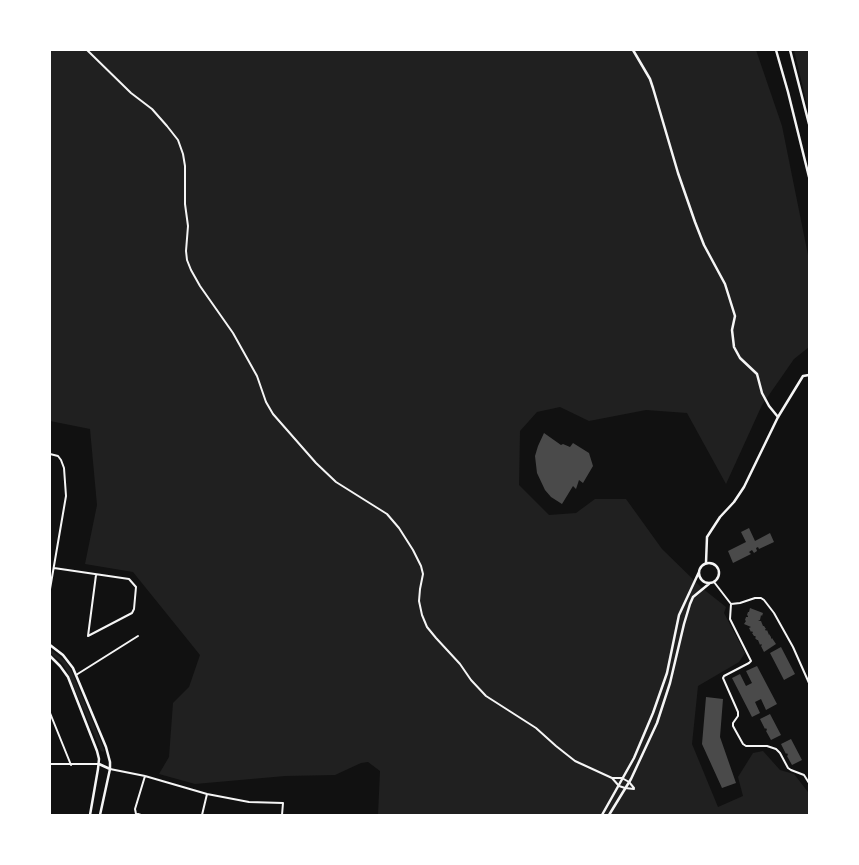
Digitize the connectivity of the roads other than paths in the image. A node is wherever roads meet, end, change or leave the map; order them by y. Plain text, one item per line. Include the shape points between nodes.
1 (87, 50) edge
2 (633, 50) edge
3 (776, 50) edge
4 (790, 50) edge
5 (809, 124) edge
6 (809, 177) edge
7 (809, 375) edge
8 (778, 417) junction
9 (50, 454) edge
10 (50, 561) edge
11 (55, 562) junction
12 (706, 563) junction
13 (54, 568) junction
14 (699, 572) junction
15 (96, 575) junction
16 (712, 583) junction
17 (50, 589) edge
18 (731, 604) junction
19 (138, 636) dead end
20 (50, 645) edge
21 (50, 656) edge
22 (76, 675) junction
23 (809, 683) edge
24 (50, 713) edge
25 (50, 764) edge
26 (99, 764) junction
27 (71, 765) junction
28 (110, 769) junction
29 (145, 776) junction
30 (612, 778) junction
31 (622, 778) junction
32 (629, 782) junction
33 (809, 784) edge
34 (618, 786) junction
35 (625, 788) junction
36 (207, 794) junction
37 (90, 815) edge
38 (100, 815) edge
39 (136, 815) edge
40 (141, 815) edge
41 (202, 815) edge
42 (282, 815) edge
43 (602, 815) edge
44 (609, 815) edge

1 - 30 street via 152,109 178,140 185,166 186,251 190,270 233,333 257,376 272,414 336,482 387,514 399,528 421,566 419,601 427,626 471,680 486,696 536,728 575,761
2 - 8 main road via 650,79 704,246 726,284 734,316 734,347 740,358 757,374 762,393
3 - 6 main road
4 - 5 main road
7 - 8 main road via 803,376
8 - 12 main road via 744,487 707,537
9 - 11 street via 61,460 66,496
10 - 11 street
11 - 13 street
12 - 14 main road
12 - 16 main road via 716,565 719,571 718,578
13 - 15 street
13 - 17 street
14 - 16 main road via 701,580
14 - 31 main road via 679,615 667,673 654,713
15 - 15 street via 89,628 88,636 134,609 136,587 129,579
16 - 18 street
16 - 32 main road via 693,597 690,604 657,723
18 - 23 street via 755,598 764,600 793,646
18 - 33 street via 730,619 751,661 723,678 738,712 733,726 743,744 776,749 788,768 804,775
19 - 22 street
20 - 22 main road via 69,661
21 - 26 main road via 70,682 96,746
22 - 28 main road via 106,747
24 - 27 street
25 - 27 street
26 - 27 street
26 - 28 main road
26 - 37 main road
28 - 29 street
28 - 38 main road
29 - 36 street
29 - 39 street
30 - 31 street
30 - 34 street
31 - 32 street
31 - 34 main road
32 - 35 main road
32 - 35 street via 634,789
34 - 35 street
34 - 43 main road
35 - 44 main road
36 - 41 street
36 - 42 street via 250,802 283,803
39 - 40 street

